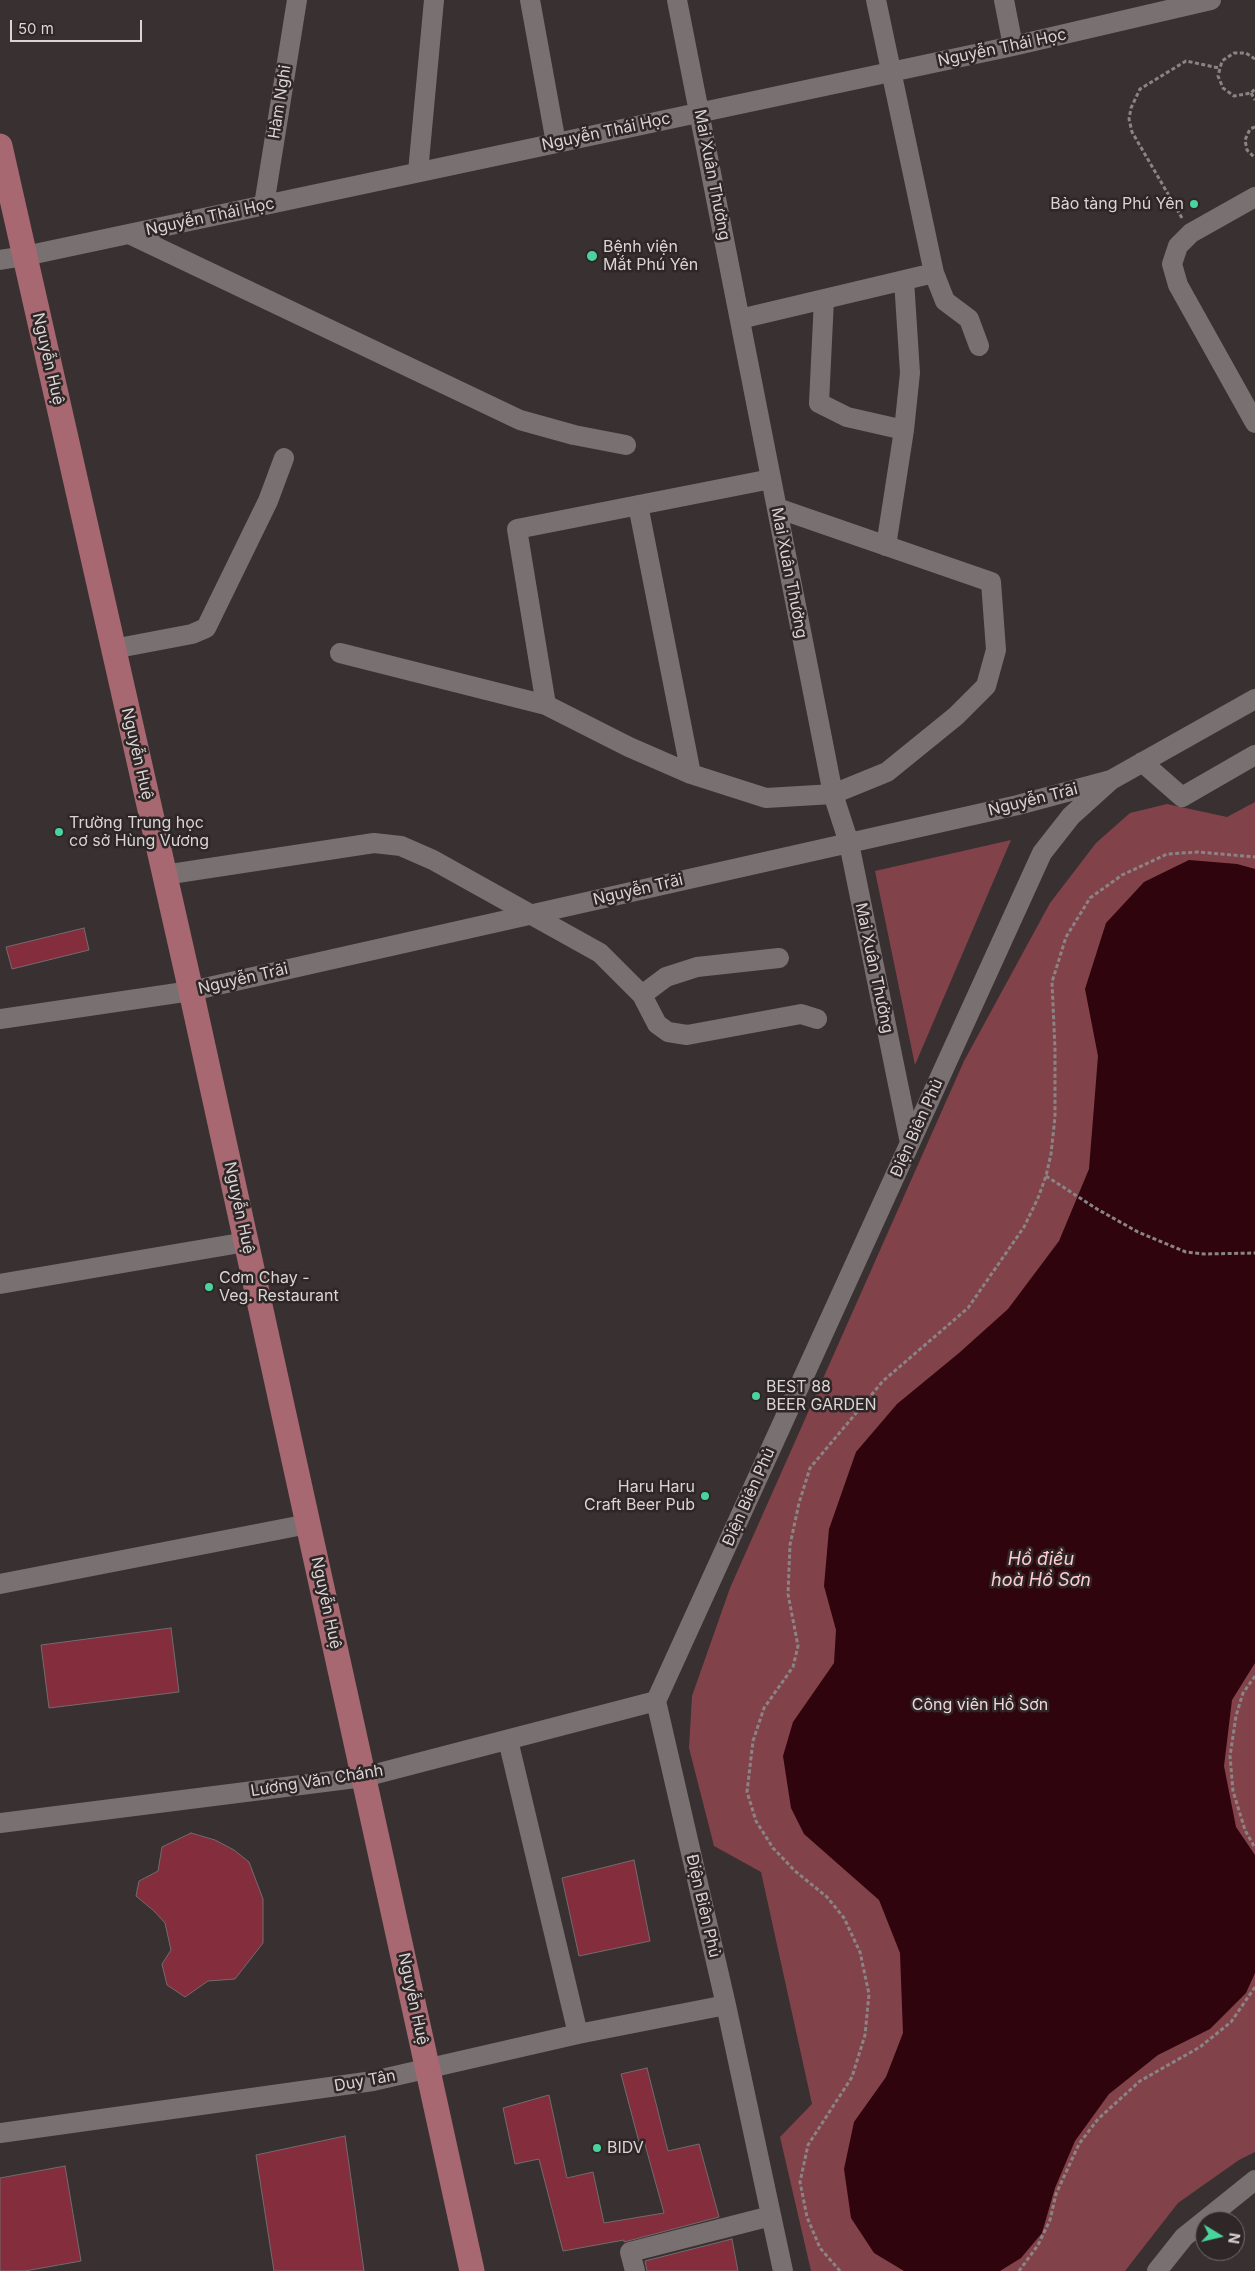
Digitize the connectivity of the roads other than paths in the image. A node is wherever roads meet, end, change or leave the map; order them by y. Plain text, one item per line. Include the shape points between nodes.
1 (297, 0) edge
2 (434, 0) edge
3 (530, 0) edge
4 (677, 0) edge
5 (876, 0) edge
6 (1004, 0) edge
7 (1210, 0) edge
8 (1013, 46) junction
9 (891, 72) junction
10 (700, 113) junction
11 (556, 143) junction
12 (0, 146) edge
13 (418, 172) junction
14 (1255, 197) edge
15 (264, 205) junction
16 (129, 234) junction
17 (25, 256) junction
18 (0, 260) edge
19 (936, 279) junction
20 (904, 280) junction
21 (824, 299) junction
22 (740, 319) junction
23 (979, 346) dead end
24 (1255, 423) edge
25 (904, 430) junction
26 (626, 445) dead end
27 (284, 458) dead end
28 (771, 479) junction
29 (638, 505) junction
30 (777, 508) junction
31 (886, 546) junction
32 (113, 649) junction
33 (340, 653) dead end
34 (1255, 699) edge
35 (546, 705) junction
36 (1255, 755) edge
37 (1142, 762) junction
38 (691, 774) junction
39 (1111, 780) junction
40 (833, 794) junction
41 (849, 843) junction
42 (164, 875) junction
43 (530, 914) junction
44 (779, 958) dead end
45 (191, 991) junction
46 (642, 995) junction
47 (817, 1018) dead end
48 (0, 1019) edge
49 (910, 1143) junction
50 (246, 1242) junction
51 (0, 1284) edge
52 (308, 1524) junction
53 (0, 1584) edge
54 (656, 1701) junction
55 (508, 1740) junction
56 (364, 1777) junction
57 (0, 1823) edge
58 (726, 2005) junction
59 (578, 2034) junction
60 (429, 2068) junction
61 (0, 2133) edge
62 (1255, 2180) edge
63 (771, 2216) junction
64 (472, 2271) edge
65 (634, 2271) edge
66 (783, 2271) edge
67 (1157, 2271) edge

1 - 15 street, Hàm Nghi
2 - 13 street
3 - 11 street
4 - 10 street, Mai Xuân Thưởng
5 - 9 street
6 - 8 street
7 - 8 street, Nguyễn Thái Học
8 - 9 street, Nguyễn Thái Học
9 - 10 street, Nguyễn Thái Học
9 - 19 street
10 - 11 street, Nguyễn Thái Học
10 - 22 street, Mai Xuân Thưởng
11 - 13 street, Nguyễn Thái Học
12 - 17 main road, Nguyễn Huệ
13 - 15 street, Nguyễn Thái Học
14 - 24 street via 1191,233 1178,246 1172,264 1178,285
15 - 16 street, Nguyễn Thái Học
16 - 17 street, Nguyễn Thái Học
16 - 26 street via 520,420
17 - 18 street, Nguyễn Thái Học
17 - 32 main road, Nguyễn Huệ
19 - 20 street
19 - 23 street via 945,301 969,319
20 - 21 street
20 - 25 street via 910,373
21 - 22 street
21 - 25 street via 819,403 847,417
22 - 28 street, Mai Xuân Thưởng
25 - 31 street
27 - 32 street via 268,501 206,628 192,634
28 - 29 street
28 - 30 street, Mai Xuân Thưởng
29 - 35 street via 517,529
29 - 38 street
30 - 31 street
30 - 40 street, Mai Xuân Thưởng
31 - 40 street via 991,582 996,650 986,686 956,716 886,772
32 - 42 main road, Nguyễn Huệ
33 - 35 street
34 - 37 street, Nguyễn Trãi
35 - 38 street
36 - 37 street via 1182,797
37 - 39 street, Nguyễn Trãi
38 - 40 street via 766,798
39 - 41 street, Nguyễn Trãi via 1018,805
39 - 49 street, Điện Biên Phủ via 1071,816 1042,853
40 - 41 street, Mai Xuân Thưởng
41 - 43 street, Nguyễn Trãi
41 - 49 street, Mai Xuân Thưởng
42 - 43 street via 374,843 401,846 433,860
42 - 45 main road, Nguyễn Huệ
43 - 45 street, Nguyễn Trãi
43 - 46 street via 600,954
44 - 46 street via 697,967 666,978
45 - 48 street, Nguyễn Trãi
45 - 50 main road, Nguyễn Huệ
46 - 47 street via 657,1024 668,1032 687,1034 801,1014
49 - 54 street, Điện Biên Phủ
50 - 51 street
50 - 52 main road, Nguyễn Huệ
52 - 53 street
52 - 56 main road, Nguyễn Huệ
54 - 55 street, Lương Văn Chánh
54 - 58 street, Điện Biên Phủ
55 - 56 street, Lương Văn Chánh
55 - 59 street
56 - 57 street, Lương Văn Chánh
56 - 60 main road, Nguyễn Huệ
58 - 59 street, Duy Tân
58 - 63 street, Điện Biên Phủ
59 - 60 street, Duy Tân
60 - 61 street, Duy Tân via 373,2081
60 - 64 main road, Nguyễn Huệ
62 - 67 street via 1184,2237
63 - 65 street via 630,2252
63 - 66 street, Điện Biên Phủ

